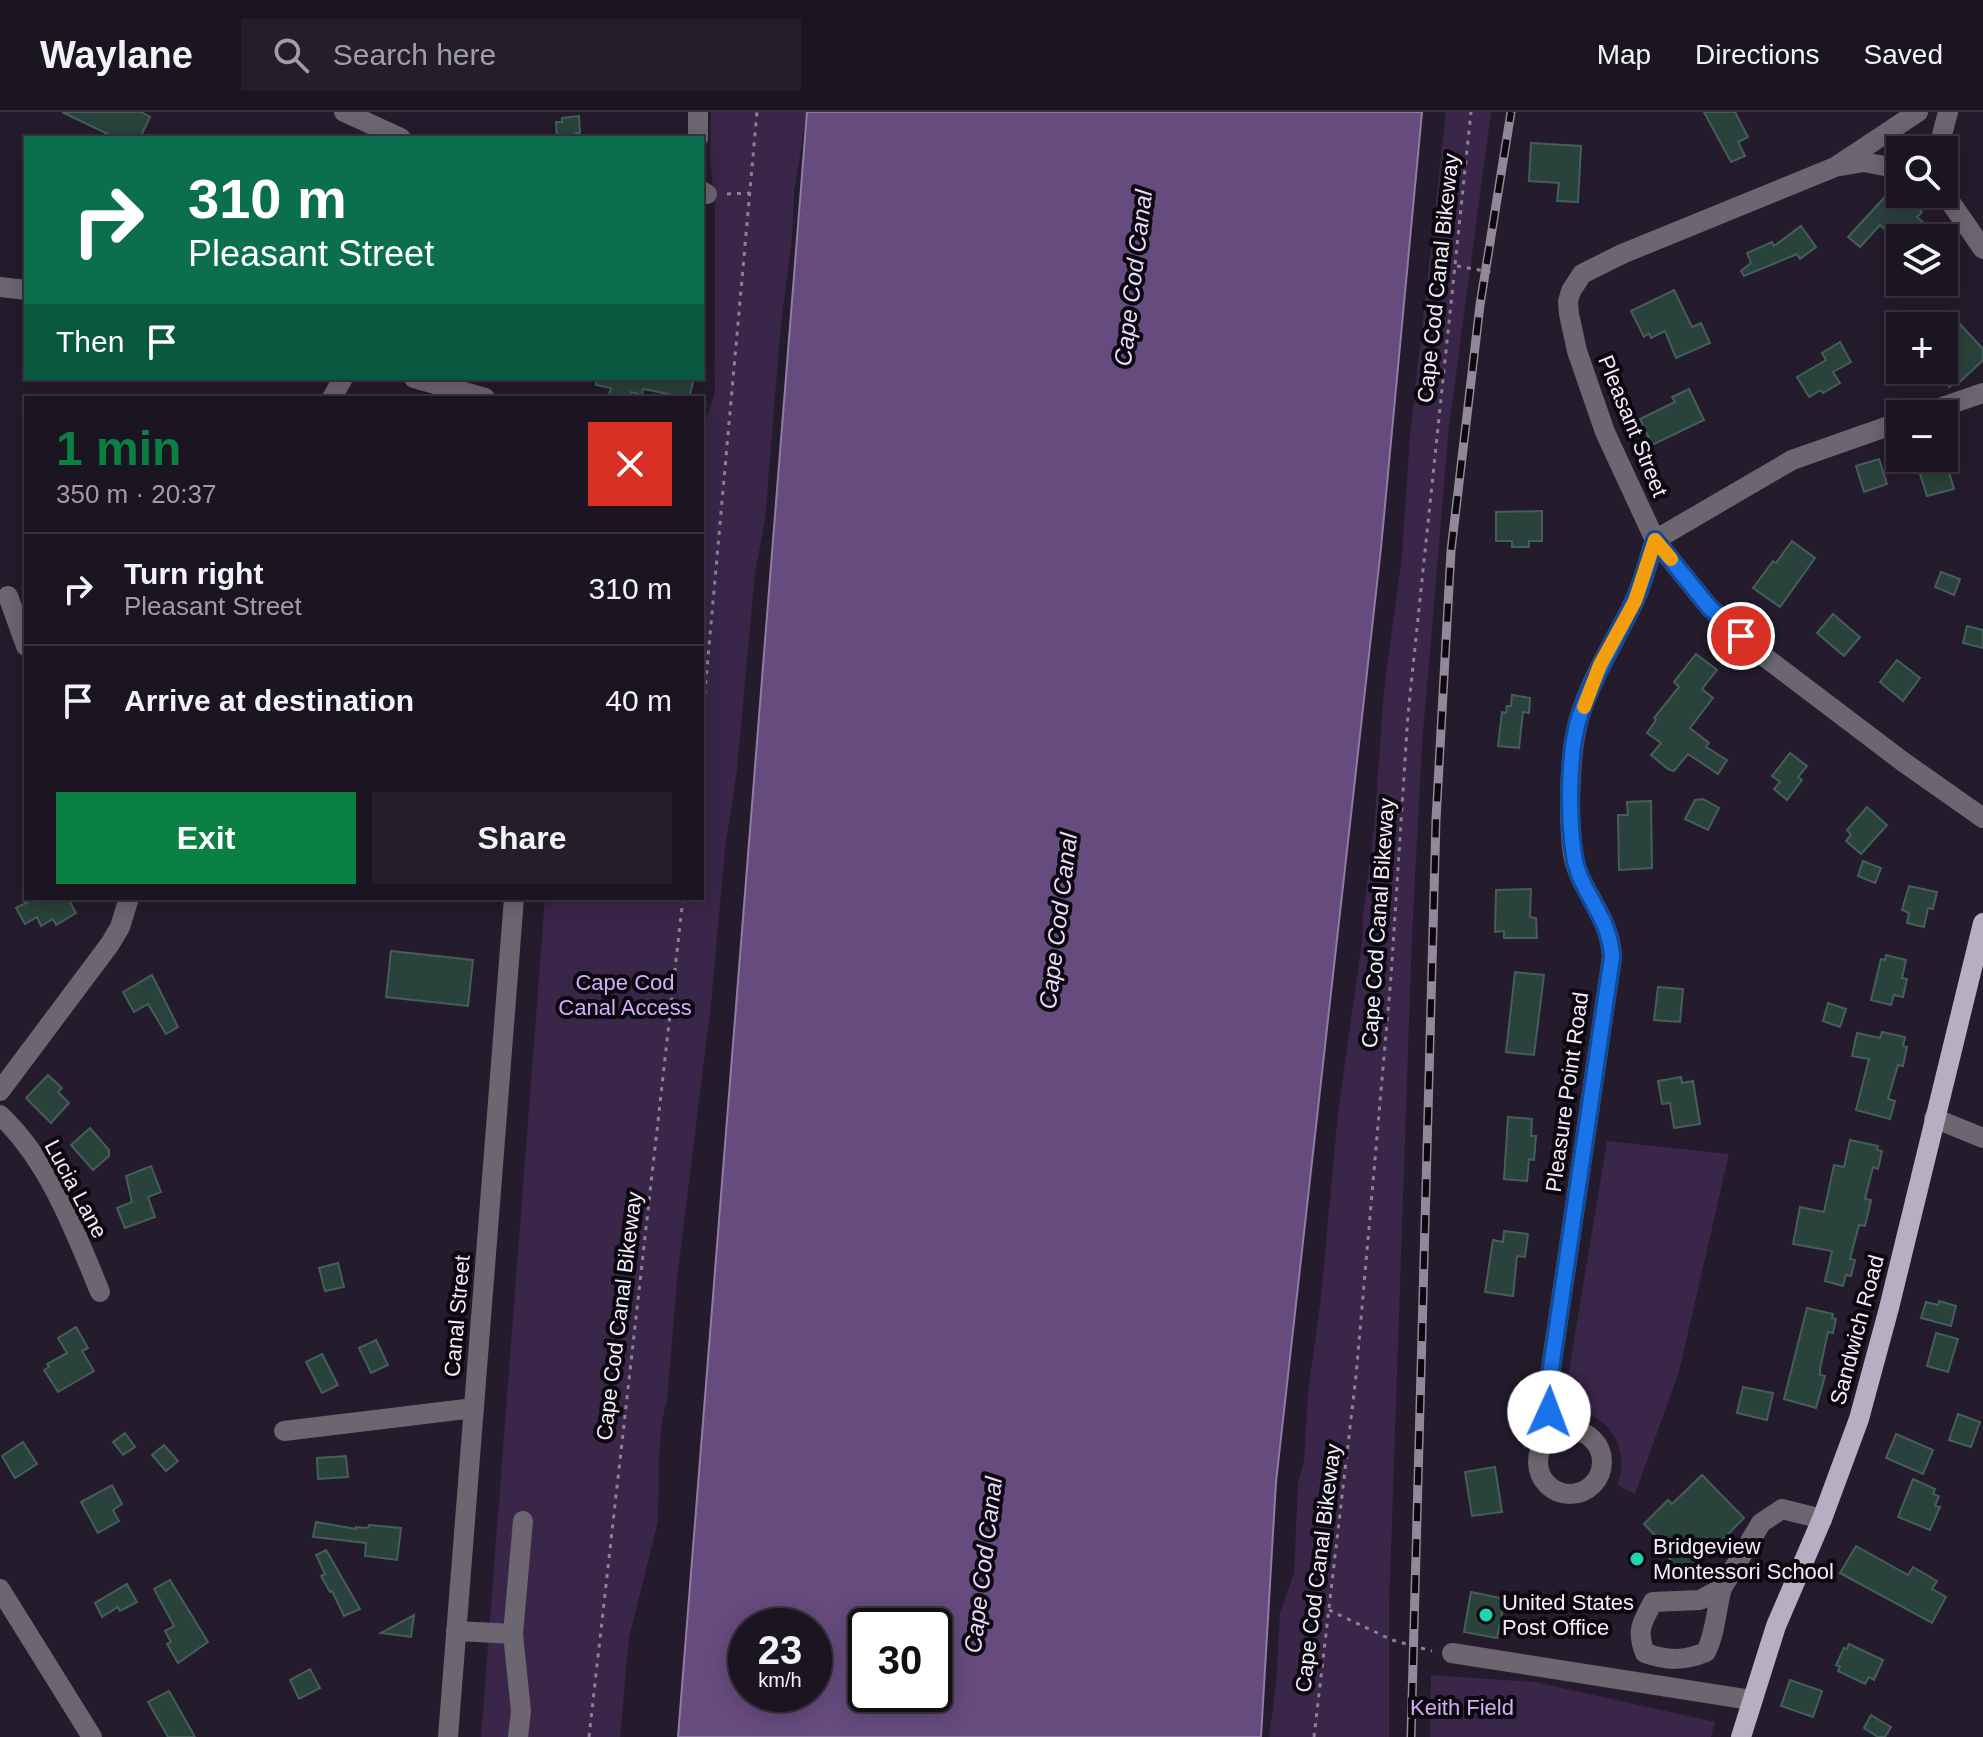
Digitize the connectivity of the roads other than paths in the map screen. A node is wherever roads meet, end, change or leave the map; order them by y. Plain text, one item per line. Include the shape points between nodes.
1 (344, 112) edge
2 (698, 112) edge
3 (1918, 112) edge
4 (1948, 112) edge
5 (397, 136) edge
6 (698, 136) edge
7 (1942, 136) edge
8 (1886, 166) edge
9 (1835, 167) junction
10 (1956, 208) edge
11 (1983, 249) edge
12 (0, 287) edge
13 (24, 290) edge
14 (421, 380) edge
15 (1983, 393) edge
16 (478, 396) edge
17 (1958, 402) edge
18 (1886, 427) edge
19 (1655, 540) junction
20 (11, 596) edge
21 (24, 639) edge
22 (1983, 818) edge
23 (128, 900) edge
24 (514, 900) edge
25 (1983, 923) edge
26 (0, 1091) edge
27 (0, 1115) edge
28 (1934, 1118) junction
29 (1983, 1138) edge
30 (100, 1292) dead end
31 (474, 1408) junction
32 (284, 1431) dead end
33 (1558, 1433) dead end
34 (1822, 1519) junction
35 (523, 1521) dead end
36 (1722, 1588) junction
37 (0, 1589) edge
38 (456, 1631) junction
39 (513, 1634) junction
40 (1452, 1653) road end
41 (1751, 1700) junction
42 (92, 1737) edge
43 (448, 1737) edge
44 (518, 1737) edge
45 (1741, 1737) edge

1 - 5 street
2 - 6 street
3 - 9 street, Pleasant Street
4 - 7 street
8 - 9 street via 1864,162
9 - 19 street, Pleasant Street via 1622,254 1582,274 1571,291 1569,314 1577,351 1605,432
10 - 11 street
12 - 13 street
14 - 16 street
15 - 17 street
18 - 19 street via 1792,460
19 - 22 street, Pleasant Street via 1709,607 1757,651
19 - 33 street, Pleasure Point Road via 1635,601 1595,678 1574,742 1573,853 1607,927 1612,957 1547,1395
20 - 21 street
23 - 26 street via 110,944
24 - 31 street, Canal Street
25 - 28 main road, Sandwich Road
27 - 30 street, Lucia Lane via 41,1167
28 - 29 street
28 - 34 main road, Sandwich Road via 1874,1369
31 - 32 street
31 - 38 street, Canal Street
34 - 36 street via 1782,1509 1771,1516 1761,1523
34 - 41 main road, Sandwich Road
35 - 39 street
36 - 36 street via 1700,1600 1653,1602 1639,1640 1645,1653 1688,1659 1706,1652
37 - 42 street
38 - 39 street
38 - 43 street, Canal Street
39 - 44 street via 521,1711
40 - 41 street
41 - 45 main road, Sandwich Road

